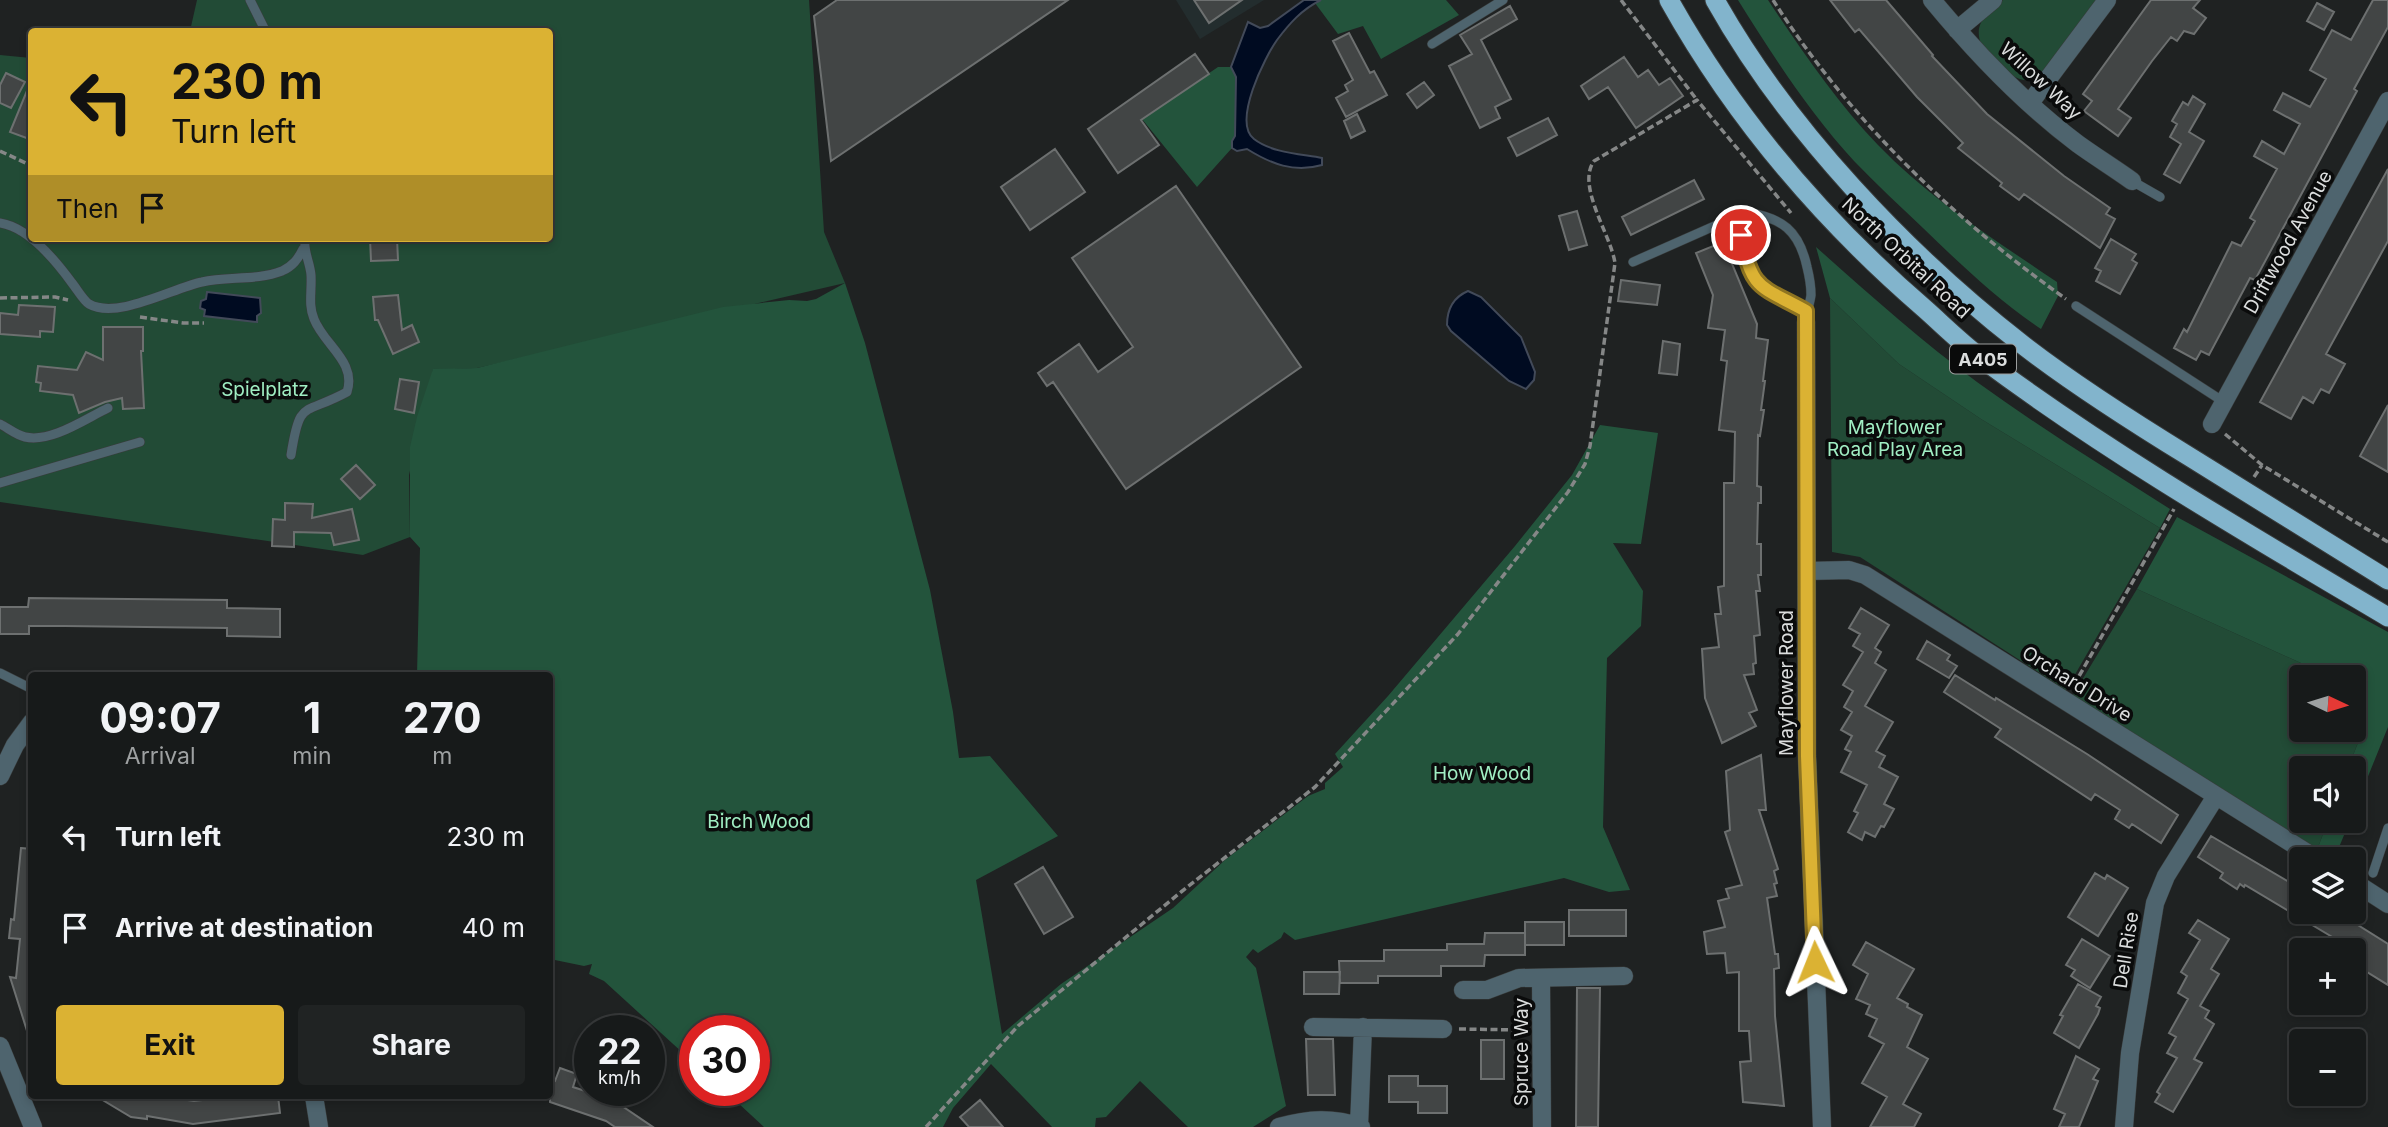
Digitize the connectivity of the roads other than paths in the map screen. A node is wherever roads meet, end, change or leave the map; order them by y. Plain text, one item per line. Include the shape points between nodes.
1 (250, 0) edge
2 (1503, 0) edge
3 (1669, 0) edge
4 (1715, 0) edge
5 (1932, 0) edge
6 (1993, 0) edge
7 (2106, 0) edge
8 (264, 28) edge
9 (1957, 30) junction
10 (1432, 44) dead end
11 (2388, 101) edge
12 (2030, 103) junction
13 (2132, 181) joint
14 (2160, 197) dead end
15 (0, 223) edge
16 (1741, 235) dead end
17 (28, 237) edge
18 (34, 242) edge
19 (304, 242) edge
20 (303, 248) junction
21 (1633, 262) dead end
22 (2076, 306) road end
23 (1806, 317) junction
24 (2224, 402) junction
25 (108, 408) dead end
26 (0, 424) edge
27 (2212, 424) road end
28 (140, 442) dead end
29 (291, 456) dead end
30 (0, 483) edge
31 (1807, 571) junction
32 (2388, 580) edge
33 (2388, 617) edge
34 (0, 673) edge
35 (28, 687) edge
36 (28, 727) edge
37 (0, 776) edge
38 (2216, 796) junction
39 (2388, 828) edge
40 (2298, 847) edge
41 (2373, 873) dead end
42 (2366, 890) edge
43 (2388, 904) edge
44 (1624, 976) dead end
45 (1541, 978) junction
46 (1462, 990) dead end
47 (1313, 1027) dead end
48 (1363, 1027) junction
49 (1443, 1028) road end
50 (0, 1046) edge
51 (314, 1099) edge
52 (1360, 1126) edge
53 (33, 1127) edge
54 (319, 1127) edge
55 (1279, 1127) edge
56 (1542, 1127) edge
57 (1822, 1127) edge
58 (2124, 1127) edge

1 - 8 lane
2 - 10 lane
3 - 33 highway, North Orbital Road / A405 via 1733,102 1814,202 1876,266 1979,356 2182,495
4 - 32 highway, North Orbital Road / A405 via 1773,89 1821,150 1923,259 2023,345 2126,417
5 - 9 street, Willow Way
6 - 9 street
7 - 12 street
9 - 12 street, Willow Way
11 - 24 street, Driftwood Avenue
12 - 13 street, Willow Way
13 - 14 lane
15 - 17 lane
16 - 23 lane via 1757,283
18 - 20 lane via 58,263 88,303 106,308 203,281 271,274 297,261
19 - 20 lane
20 - 29 lane via 310,268 313,318 350,376 346,392 300,415
21 - 23 lane via 1746,212 1762,215 1788,228 1798,240 1809,275
22 - 24 lane
23 - 31 street, Mayflower Road
24 - 27 street, Driftwood Avenue
25 - 26 lane via 36,438 22,437
28 - 30 lane
31 - 38 street, Orchard Drive via 1849,570 1865,575
31 - 57 street, Mayflower Road via 1807,756
34 - 35 lane
36 - 37 street
38 - 40 street, Orchard Drive
38 - 58 street, Dell Rise via 2166,876 2155,903 2130,1053
39 - 41 lane
42 - 43 street
44 - 45 street, Spruce Way
45 - 46 street, Spruce Way via 1519,978 1487,990
45 - 56 street, Spruce Way
47 - 48 street
48 - 49 street
48 - 52 street
50 - 53 street
51 - 54 street
52 - 55 street via 1323,1119

